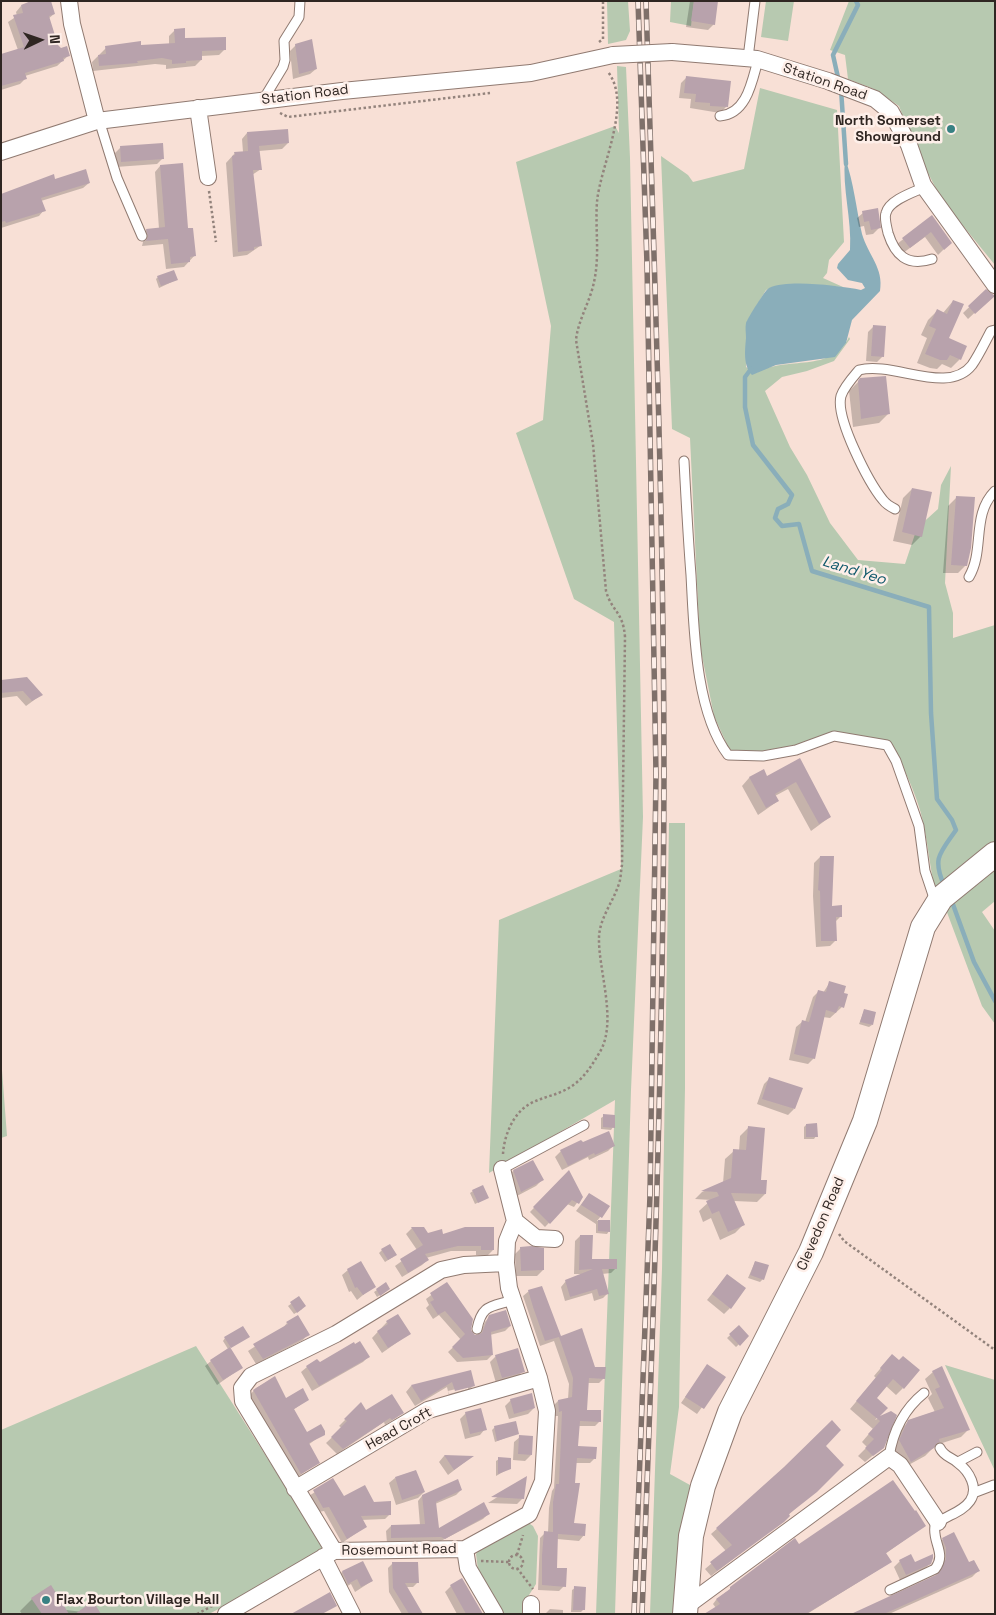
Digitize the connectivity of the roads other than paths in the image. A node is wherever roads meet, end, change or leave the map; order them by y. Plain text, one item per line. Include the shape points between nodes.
1 (69, 1) edge
2 (300, 1) edge
3 (755, 1) edge
4 (753, 59) junction
5 (260, 100) junction
6 (198, 108) junction
7 (720, 116) dead end
8 (98, 121) junction
9 (1, 152) edge
10 (209, 178) road end
11 (925, 187) junction
12 (142, 236) dead end
13 (932, 258) dead end
14 (995, 285) edge
15 (995, 330) edge
16 (684, 462) dead end
17 (995, 491) edge
18 (895, 509) dead end
19 (969, 577) dead end
20 (995, 854) edge
21 (944, 896) junction
22 (584, 1125) dead end
23 (502, 1169) joint
24 (515, 1221) junction
25 (555, 1239) dead end
26 (506, 1263) junction
27 (513, 1300) junction
28 (476, 1329) dead end
29 (539, 1378) junction
30 (924, 1393) dead end
31 (940, 1448) dead end
32 (977, 1452) dead end
33 (889, 1457) junction
34 (958, 1462) junction
35 (994, 1484) edge
36 (295, 1489) junction
37 (973, 1493) junction
38 (938, 1522) junction
39 (328, 1554) junction
40 (466, 1555) junction
41 (890, 1590) dead end
42 (685, 1610) edge
43 (226, 1614) edge
44 (352, 1614) edge
45 (495, 1614) edge

1 - 8 street
2 - 5 lane via 299,17 284,41 283,67
3 - 4 lane
4 - 5 street, Station Road, bridge via 672,52 613,55 531,73
4 - 7 lane via 744,101 733,112
4 - 11 street, Station Road via 875,99 891,112 909,145
5 - 6 street, Station Road
6 - 8 street, Station Road
6 - 10 street
8 - 9 street, Station Road
8 - 12 lane via 117,178
11 - 13 lane via 890,207 886,213 887,229 896,252 903,258
11 - 14 street, Station Road
15 - 18 lane via 972,365 960,376 944,380 872,367 859,370 841,396 848,432 866,475 884,502
16 - 21 lane via 695,645 708,720 719,744 728,755 763,756 796,750 834,736 887,745 919,826 925,871
17 - 19 lane via 984,505 976,560
20 - 21 main road, Clevedon Road
21 - 42 main road, Clevedon Road via 923,927 864,1121 811,1252 730,1412 703,1486 691,1536
22 - 23 lane
23 - 24 street
24 - 25 street via 536,1238
24 - 26 street, Rosemount Road via 507,1241
26 - 27 street, Rosemount Road
26 - 36 street via 464,1265 441,1270 336,1334 251,1376 242,1388 243,1401
27 - 28 lane via 481,1313
27 - 29 street, Rosemount Road
29 - 36 street, Head Croft via 428,1410
29 - 40 street, Rosemount Road via 547,1421 543,1481 537,1499 529,1514
30 - 33 lane via 909,1405 892,1437
31 - 34 lane
32 - 34 lane
33 - 38 street via 900,1465
33 - 42 street
34 - 37 lane via 968,1472
35 - 37 lane
36 - 39 street via 319,1528
37 - 38 lane via 962,1510
38 - 41 lane via 934,1533 940,1563 935,1569
39 - 40 street, Rosemount Road
39 - 43 street, Rosemount Road
39 - 44 street
40 - 45 street via 468,1568

